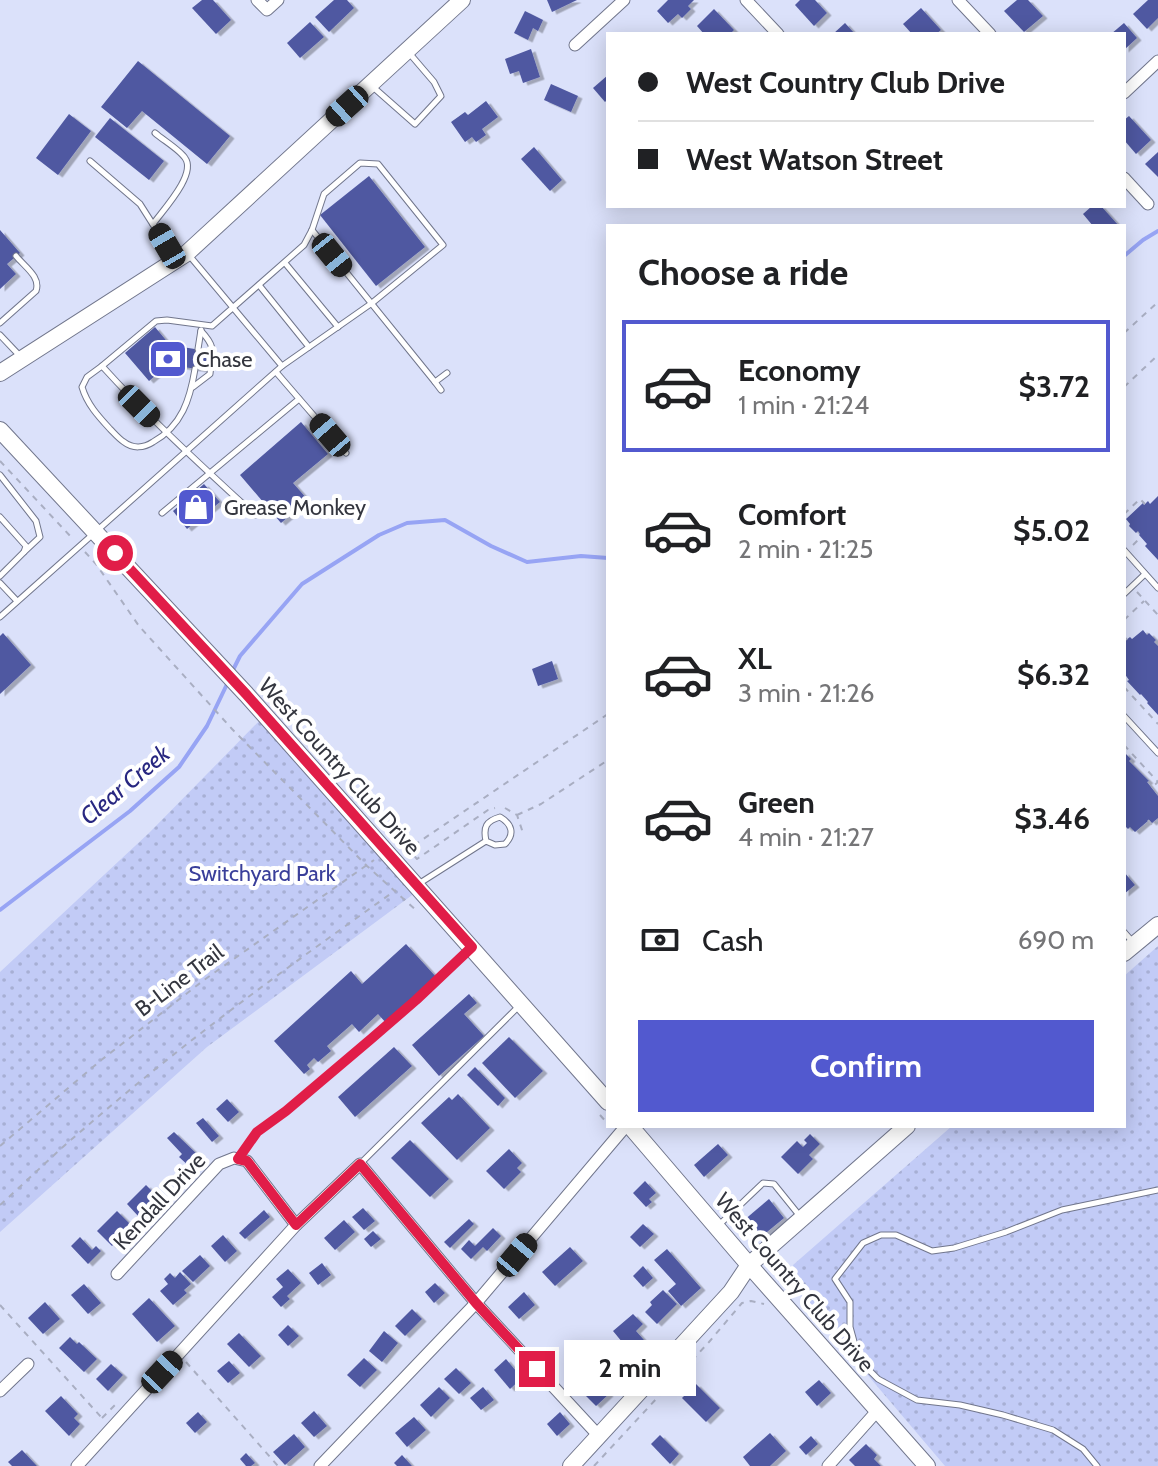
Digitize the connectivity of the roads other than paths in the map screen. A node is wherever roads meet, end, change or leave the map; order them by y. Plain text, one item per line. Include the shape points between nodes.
1 (257, 0) edge
2 (278, 0) edge
3 (462, 0) edge
4 (624, 0) edge
5 (746, 0) edge
6 (958, 0) edge
7 (776, 32) edge
8 (988, 32) edge
9 (575, 45) dead end
10 (407, 50) junction
11 (1158, 61) edge
12 (370, 85) junction
13 (1126, 91) edge
14 (155, 133) dead end
15 (90, 161) dead end
16 (1126, 180) edge
17 (1148, 204) dead end
18 (153, 224) junction
19 (312, 230) junction
20 (16, 256) dead end
21 (181, 257) junction
22 (285, 263) junction
23 (259, 285) junction
24 (372, 303) junction
25 (232, 307) junction
26 (0, 323) edge
27 (338, 327) junction
28 (201, 328) junction
29 (0, 335) edge
30 (309, 347) junction
31 (198, 349) dead end
32 (22, 359) junction
33 (102, 366) junction
34 (282, 366) junction
35 (195, 369) dead end
36 (276, 372) junction
37 (0, 373) edge
38 (447, 373) dead end
39 (435, 382) junction
40 (192, 387) junction
41 (441, 390) dead end
42 (299, 399) junction
43 (0, 430) edge
44 (168, 434) junction
45 (186, 452) junction
46 (346, 453) dead end
47 (210, 473) junction
48 (0, 475) edge
49 (162, 513) dead end
50 (255, 515) dead end
51 (0, 517) edge
52 (95, 532) junction
53 (24, 552) junction
54 (1126, 552) edge
55 (1145, 574) junction
56 (0, 576) edge
57 (0, 583) edge
58 (1158, 588) edge
59 (1126, 592) edge
60 (17, 601) junction
61 (0, 617) edge
62 (1126, 718) edge
63 (1158, 753) edge
64 (486, 841) junction
65 (417, 885) junction
66 (1158, 925) edge
67 (1128, 943) edge
68 (472, 947) junction
69 (521, 1004) junction
70 (603, 1107) edge
71 (626, 1128) edge
72 (630, 1128) edge
73 (905, 1128) edge
74 (238, 1159) junction
75 (360, 1164) junction
76 (1158, 1190) edge
77 (802, 1218) junction
78 (296, 1225) junction
79 (716, 1227) junction
80 (749, 1265) junction
81 (117, 1274) dead end
82 (476, 1303) junction
83 (28, 1364) dead end
84 (0, 1391) edge
85 (878, 1410) junction
86 (598, 1435) junction
87 (77, 1466) edge
88 (320, 1466) edge
89 (571, 1466) edge
90 (828, 1466) edge
91 (927, 1466) edge
92 (1097, 1466) edge

1 - 2 street via 267,10
3 - 10 main road
4 - 9 street
5 - 7 street
6 - 8 street
10 - 12 main road
10 - 12 lane via 441,96 415,124
11 - 13 street
12 - 21 main road
14 - 18 lane via 186,158 189,169
15 - 18 lane via 140,204
16 - 17 street
18 - 21 lane
19 - 22 lane
19 - 24 lane
19 - 24 lane via 324,194 360,163 378,164 443,245
20 - 26 lane via 38,285
21 - 25 lane
21 - 32 main road
22 - 23 lane
22 - 27 lane
23 - 25 lane
23 - 30 lane
24 - 27 lane
24 - 39 lane
25 - 28 lane via 212,326
25 - 34 lane
27 - 30 lane
28 - 31 lane
28 - 33 lane via 156,321
28 - 40 lane via 213,348 210,374
29 - 32 lane
30 - 34 lane
32 - 37 main road
33 - 44 lane
33 - 44 lane via 82,387 95,413 122,442 141,447
34 - 36 lane
35 - 40 lane
36 - 42 lane
36 - 45 lane
38 - 39 lane
39 - 41 lane
40 - 44 lane
42 - 46 lane
42 - 47 lane
43 - 52 main road, West Country Club Drive
44 - 45 lane
45 - 47 lane
45 - 52 lane
47 - 49 lane
47 - 50 lane
48 - 53 lane via 36,521 40,537
51 - 53 lane via 26,546
52 - 60 lane
52 - 65 main road, West Country Club Drive
53 - 56 lane
54 - 55 lane
55 - 58 lane
55 - 59 lane
57 - 60 lane
60 - 61 lane
62 - 63 lane
64 - 64 lane via 486,824 500,817 508,821 511,839 495,845
64 - 65 lane
65 - 68 main road, West Country Club Drive
66 - 67 main road
68 - 69 main road, West Country Club Drive
68 - 74 lane via 257,1132
69 - 70 main road, West Country Club Drive
69 - 75 lane
71 - 82 street
72 - 79 main road, West Country Club Drive
73 - 77 main road
74 - 78 street, Kendall Drive via 247,1161
74 - 81 street, Kendall Drive via 219,1164
75 - 78 street
75 - 82 street
76 - 92 lane via 1062,1210 954,1248 932,1251 896,1235 881,1235 863,1243 835,1279 850,1302 859,1360 878,1379 917,1400 960,1405 1053,1430 1083,1449
77 - 79 lane via 774,1184 763,1183
77 - 80 main road
78 - 87 street
79 - 80 main road, West Country Club Drive
80 - 85 main road, West Country Club Drive
80 - 86 main road via 731,1292
82 - 86 street
82 - 88 street
83 - 84 street
85 - 90 street
85 - 91 main road, West Country Club Drive
86 - 89 main road

